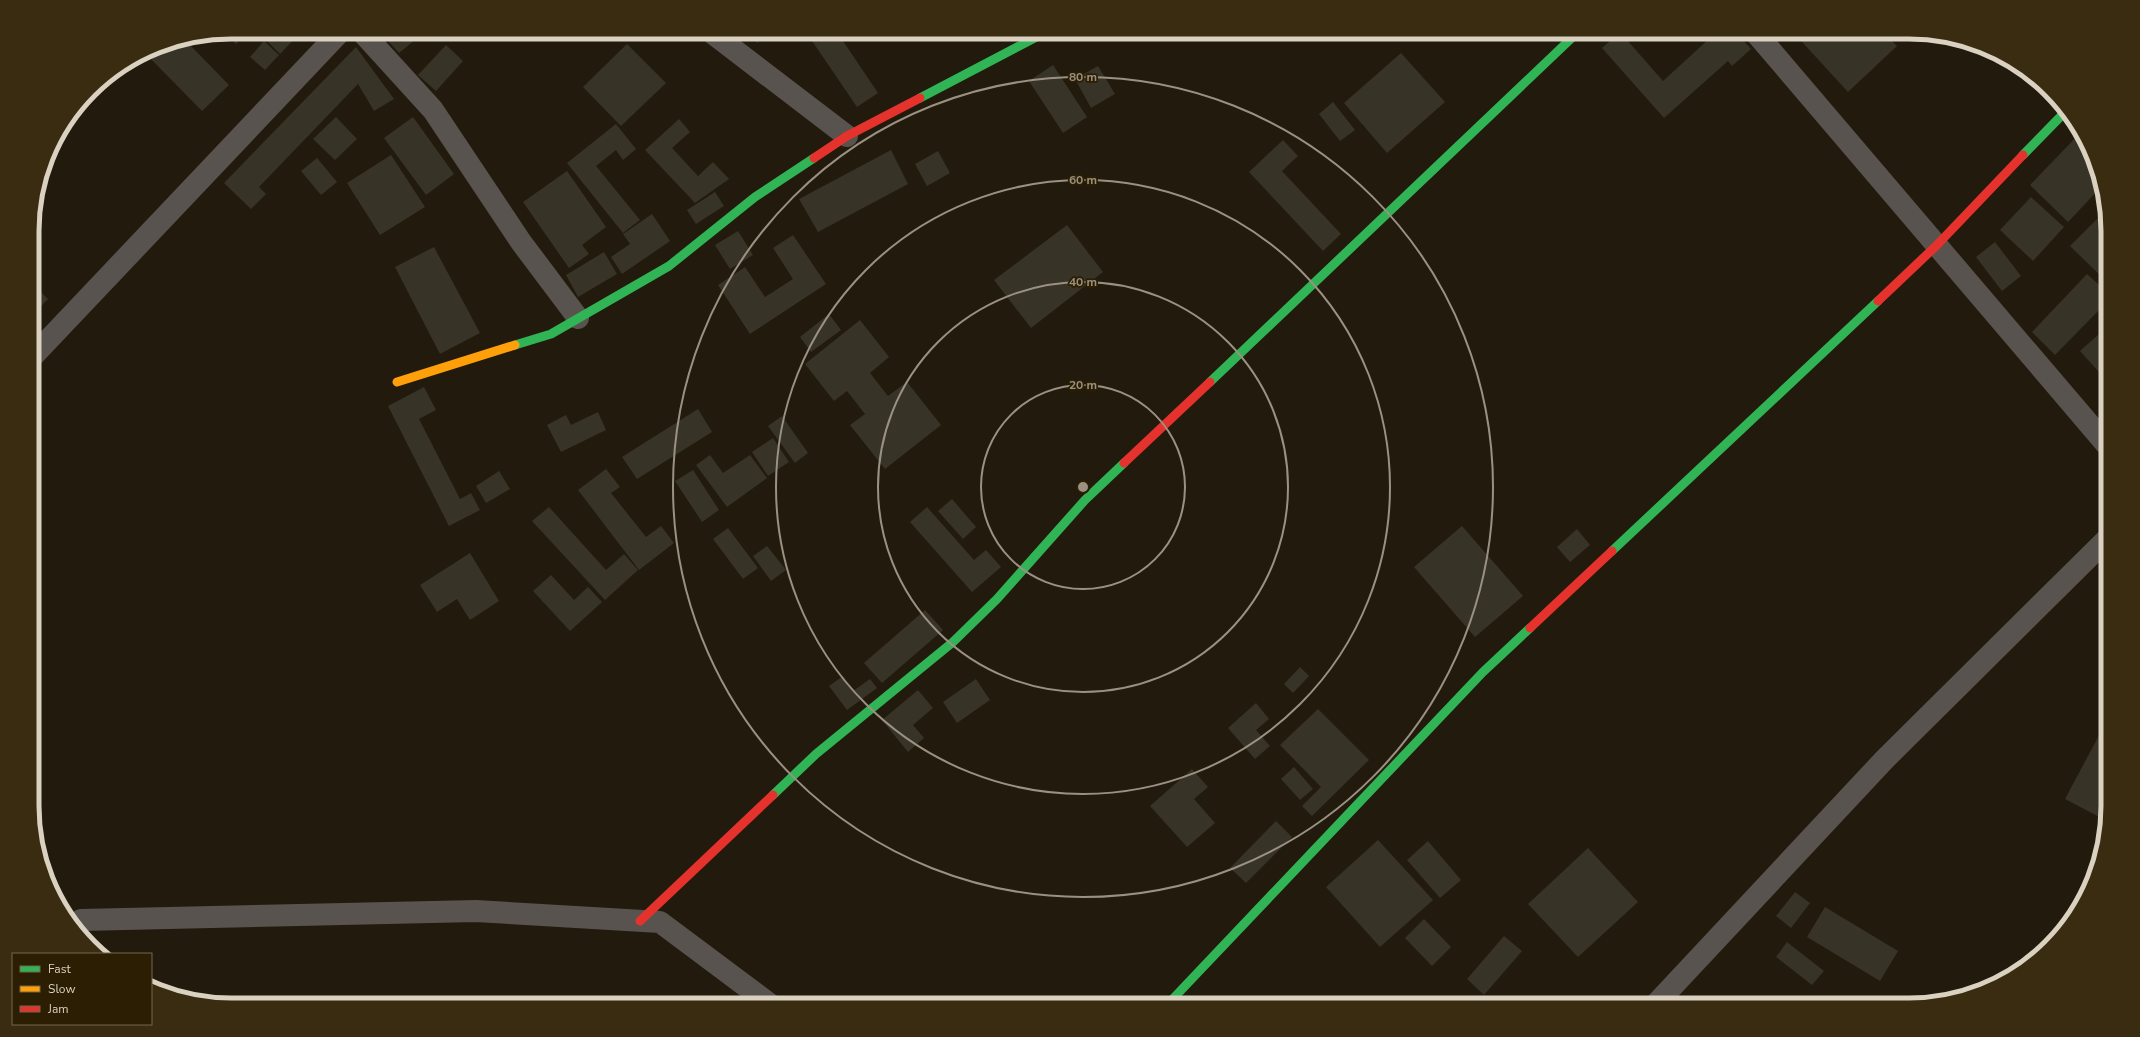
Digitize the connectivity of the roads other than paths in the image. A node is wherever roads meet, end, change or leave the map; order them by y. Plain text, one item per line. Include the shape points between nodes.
1 (333, 39) edge
2 (368, 39) edge
3 (720, 39) edge
4 (1033, 39) edge
5 (1571, 39) edge
6 (1761, 39) edge
7 (2062, 115) edge
8 (847, 136) junction
9 (1937, 245) junction
10 (578, 318) junction
11 (39, 350) edge
12 (397, 382) dead end
13 (2101, 438) edge
14 (2101, 546) edge
15 (81, 920) dead end
16 (640, 921) junction
17 (762, 998) edge
18 (1174, 998) edge
19 (1662, 998) edge

1 - 11 street
2 - 10 street via 433,110 521,242
3 - 8 street
4 - 8 street
5 - 16 street via 1085,500 997,599 953,642 816,754
6 - 9 street
7 - 9 street
8 - 10 street via 754,197 669,266
9 - 13 street
9 - 18 street via 1483,672
10 - 12 street via 551,334
14 - 19 street via 1885,759
15 - 16 street via 476,911
16 - 17 street via 660,922

